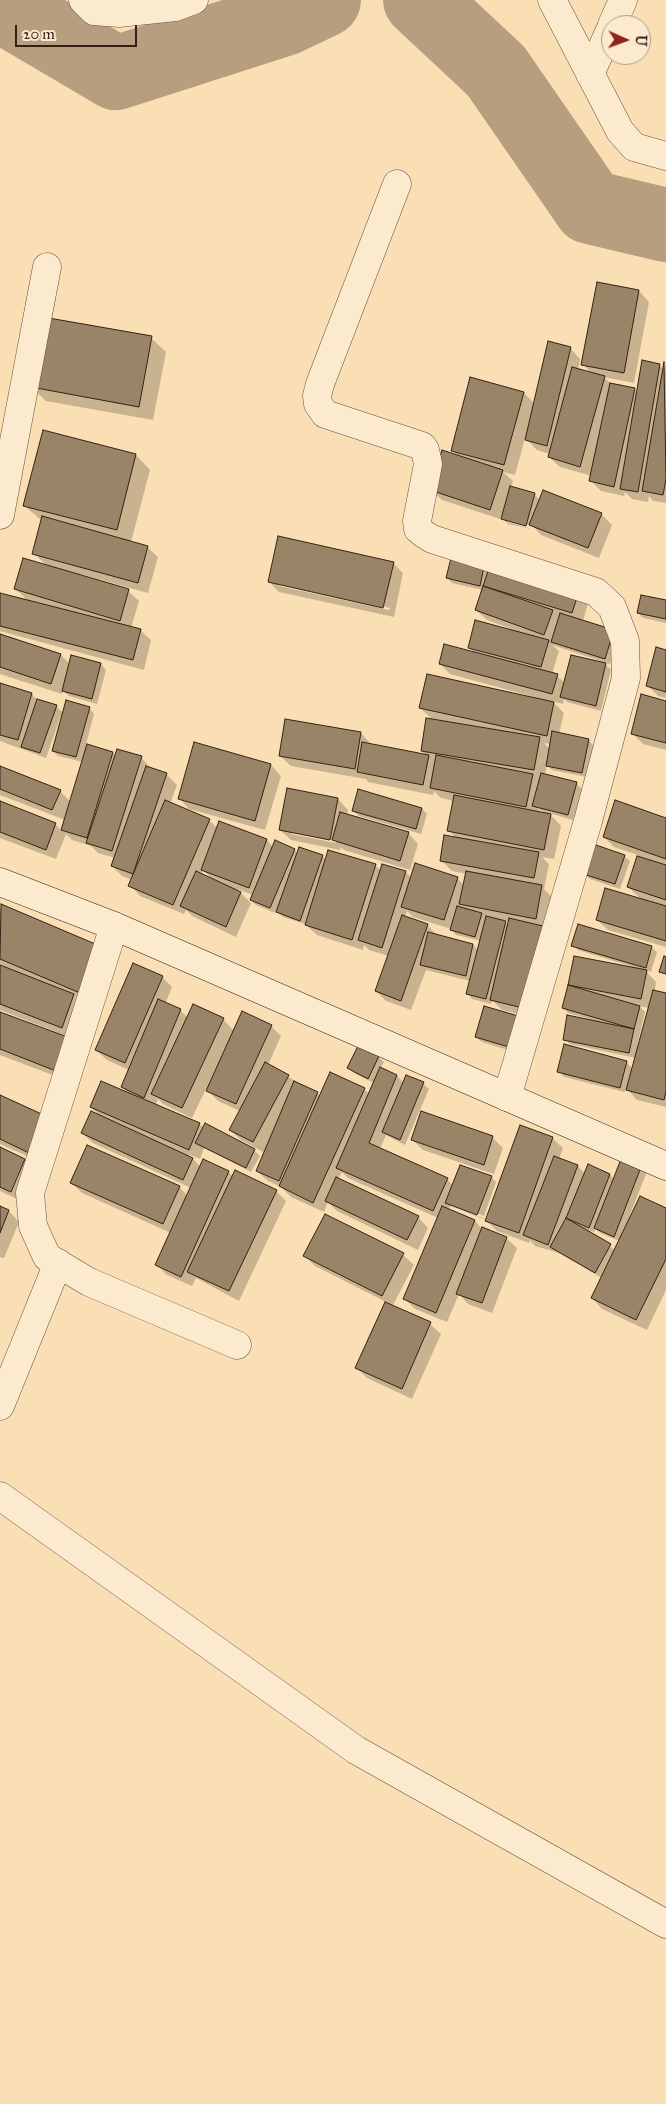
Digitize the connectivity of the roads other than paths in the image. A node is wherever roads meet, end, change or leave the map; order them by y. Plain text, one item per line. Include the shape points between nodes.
1 (83, 0) edge
2 (194, 0) edge
3 (552, 0) edge
4 (624, 0) edge
5 (617, 15) edge
6 (601, 50) edge
7 (590, 74) junction
8 (666, 156) edge
9 (397, 184) dead end
10 (47, 267) dead end
11 (0, 515) edge
12 (0, 882) edge
13 (114, 926) junction
14 (506, 1097) junction
15 (666, 1166) edge
16 (58, 1263) junction
17 (238, 1345) dead end
18 (0, 1406) edge
19 (0, 1496) edge
20 (666, 1924) edge

1 - 2 street via 94,11 119,13 175,7
3 - 7 street
4 - 5 street
6 - 7 street
7 - 8 street via 620,130 634,147
9 - 14 street via 320,384 316,396 318,404 325,414 422,446 428,464 417,521 418,529 424,534 596,592 612,607 625,641 624,688
10 - 11 street
12 - 13 street
13 - 14 street
13 - 16 street via 30,1193 33,1226 47,1256
14 - 15 street
16 - 17 street via 89,1282
16 - 18 street
19 - 20 street via 356,1750

